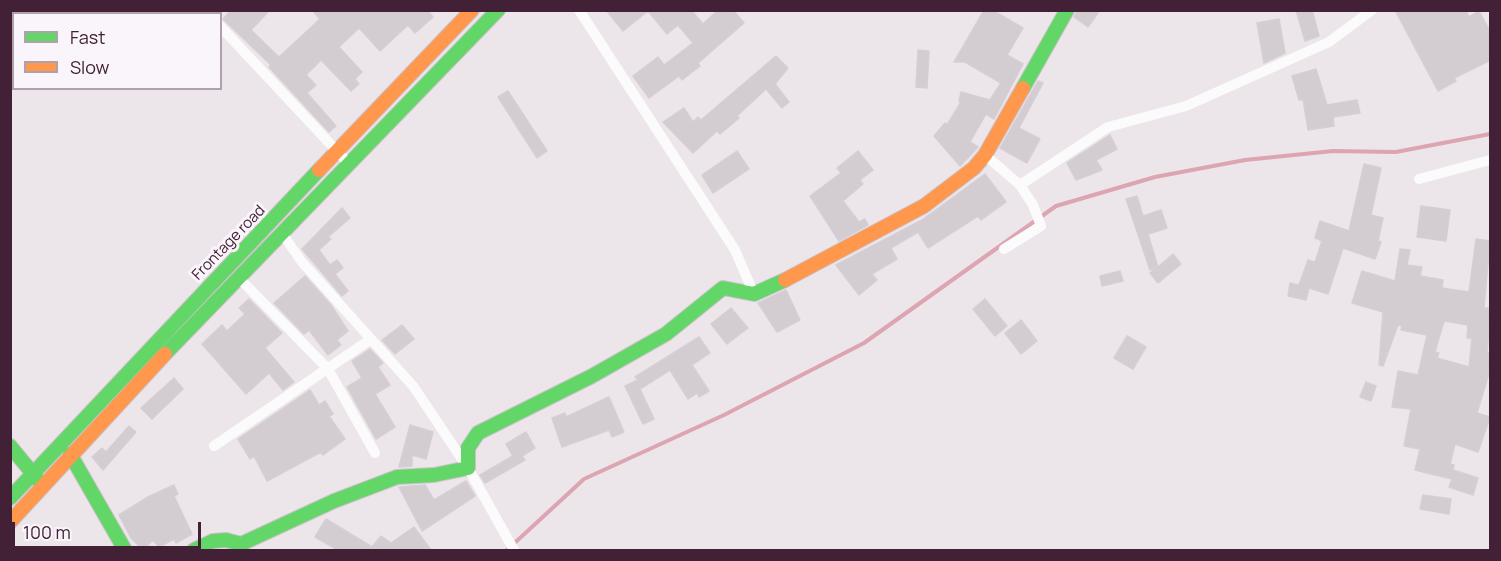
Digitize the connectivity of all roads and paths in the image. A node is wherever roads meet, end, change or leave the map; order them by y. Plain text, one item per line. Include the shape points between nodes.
1 (472, 10) edge
2 (498, 10) edge
3 (579, 10) edge
4 (1067, 10) edge
5 (1372, 10) edge
6 (222, 28) edge
7 (339, 153) junction
8 (985, 155) junction
9 (1491, 160) edge
10 (349, 164) junction
11 (1419, 179) dead end
12 (1020, 185) junction
13 (281, 232) junction
14 (1004, 249) dead end
15 (238, 277) junction
16 (754, 294) junction
17 (371, 339) junction
18 (328, 369) junction
19 (10, 446) edge
20 (214, 446) dead end
21 (375, 453) dead end
22 (70, 454) junction
23 (468, 468) junction
24 (37, 479) junction
25 (10, 498) edge
26 (10, 522) edge
27 (242, 547) edge
28 (125, 550) edge
29 (194, 550) edge
30 (514, 550) edge

1 - 7 main road, Frontage road
2 - 10 main road
3 - 16 street via 735,250
4 - 8 main road
5 - 12 street via 1329,42 1186,106 1108,127
6 - 7 street
7 - 10 street
7 - 24 main road, Frontage road
8 - 12 street
8 - 16 main road via 924,206
9 - 11 street
10 - 13 main road
12 - 14 street via 1041,226
13 - 15 main road
13 - 17 street via 302,262
15 - 18 street
15 - 22 main road
16 - 23 main road via 723,288 666,334 478,433 468,448
17 - 18 street
17 - 23 street via 413,386
18 - 20 street
18 - 21 street
19 - 24 main road
22 - 24 main road
22 - 28 main road
23 - 27 main road via 397,477 334,501
23 - 30 street
24 - 25 main road, Frontage road
24 - 26 main road
27 - 29 main road via 226,540

